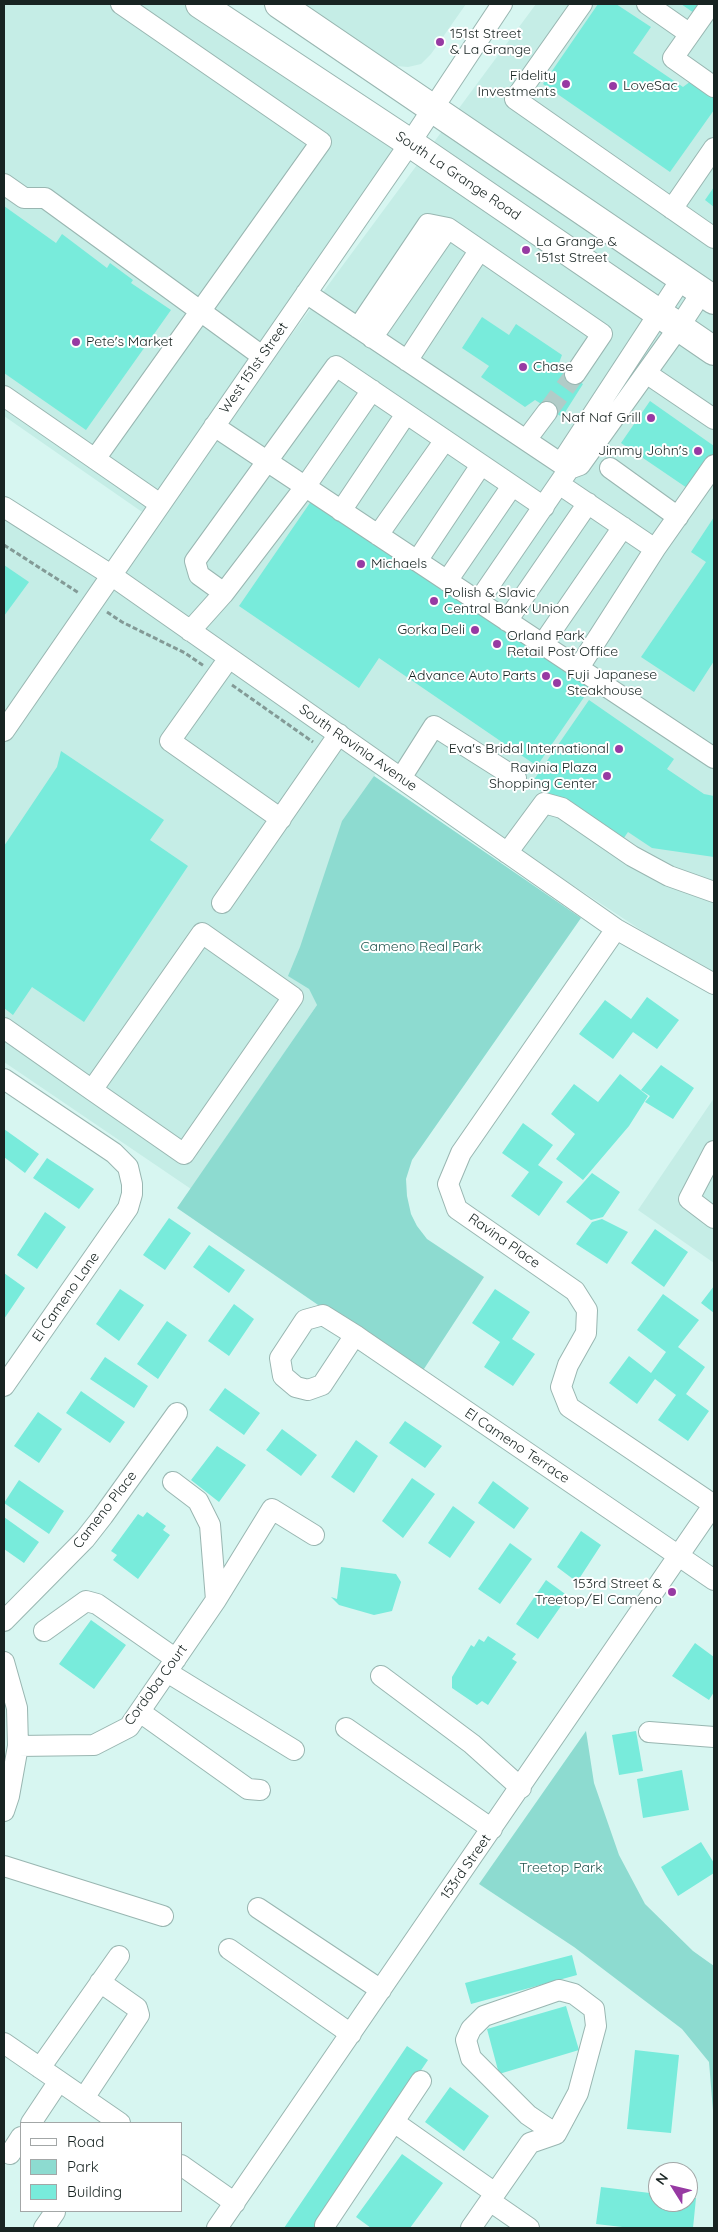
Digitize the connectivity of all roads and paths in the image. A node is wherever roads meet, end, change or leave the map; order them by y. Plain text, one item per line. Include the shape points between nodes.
1 (121, 4) edge
2 (200, 4) edge
3 (279, 4) edge
4 (502, 4) edge
5 (582, 4) edge
6 (647, 4) edge
7 (711, 4) edge
8 (690, 34) junction
9 (714, 87) edge
10 (432, 108) junction
11 (410, 143) junction
12 (714, 148) edge
13 (4, 184) edge
14 (672, 208) junction
15 (714, 238) edge
16 (479, 251) junction
17 (699, 290) edge
18 (306, 293) junction
19 (201, 312) junction
20 (669, 320) junction
21 (365, 333) junction
22 (714, 351) edge
23 (262, 356) junction
24 (407, 361) junction
25 (646, 373) junction
26 (575, 374) tunnel mouth
27 (372, 390) junction
28 (4, 396) edge
29 (547, 412) tunnel mouth
30 (406, 414) junction
31 (714, 420) edge
32 (214, 426) junction
33 (445, 440) junction
34 (526, 440) junction
35 (96, 460) junction
36 (268, 462) junction
37 (481, 465) junction
38 (714, 465) edge
39 (610, 468) dead end
40 (564, 476) junction
41 (512, 486) junction
42 (305, 487) junction
43 (588, 503) junction
44 (160, 504) junction
45 (4, 507) edge
46 (544, 507) junction
47 (341, 511) junction
48 (678, 517) junction
49 (623, 527) junction
50 (378, 535) junction
51 (4, 545) edge
52 (655, 548) junction
53 (416, 561) junction
54 (111, 575) junction
55 (59, 580) dead end
56 (447, 581) junction
57 (224, 593) junction
58 (478, 602) junction
59 (507, 621) junction
60 (190, 631) junction
61 (542, 644) junction
62 (229, 658) junction
63 (578, 669) junction
64 (4, 731) edge
65 (339, 734) junction
66 (714, 758) edge
67 (400, 778) junction
68 (516, 778) dead end
69 (281, 819) junction
70 (507, 853) junction
71 (714, 892) edge
72 (222, 903) dead end
73 (616, 929) junction
74 (714, 984) edge
75 (4, 1028) edge
76 (4, 1078) edge
77 (92, 1090) junction
78 (714, 1151) edge
79 (714, 1218) edge
80 (355, 1335) dead end
81 (4, 1386) edge
82 (177, 1413) dead end
83 (173, 1482) dead end
84 (714, 1505) edge
85 (314, 1535) dead end
86 (680, 1557) junction
87 (714, 1580) edge
88 (216, 1600) junction
89 (4, 1621) edge
90 (44, 1631) dead end
91 (4, 1662) edge
92 (171, 1665) junction
93 (381, 1676) dead end
94 (140, 1712) junction
95 (346, 1728) dead end
96 (649, 1732) dead end
97 (714, 1737) edge
98 (18, 1746) junction
99 (294, 1750) dead end
100 (521, 1788) junction
101 (260, 1790) dead end
102 (4, 1811) edge
103 (492, 1829) junction
104 (4, 1866) edge
105 (258, 1908) dead end
106 (164, 1916) dead end
107 (229, 1948) dead end
108 (119, 1956) dead end
109 (100, 1982) junction
110 (381, 1990) junction
111 (351, 2034) junction
112 (4, 2043) edge
113 (40, 2068) junction
114 (59, 2081) junction
115 (421, 2081) dead end
116 (84, 2098) junction
117 (32, 2122) edge
118 (117, 2122) edge
119 (394, 2122) junction
120 (556, 2134) junction
121 (20, 2139) edge
122 (10, 2154) dead end
123 (182, 2166) edge
124 (492, 2197) junction
125 (235, 2203) junction
126 (326, 2227) edge
127 (217, 2228) edge
128 (471, 2228) edge
129 (530, 2228) edge

1 - 19 street via 321,142
2 - 11 highway, South La Grange Road
3 - 10 highway
4 - 10 street, West 151st Street
5 - 14 street via 515,99
6 - 8 street
7 - 8 street
8 - 9 street via 673,58
10 - 11 street, West 151st Street
10 - 17 highway
11 - 18 street, West 151st Street
11 - 20 highway, South La Grange Road
12 - 14 street
13 - 19 street via 24,198 45,198
14 - 15 street
16 - 21 street via 448,228 428,224
16 - 24 street
16 - 26 street via 602,334
17 - 20 street
18 - 21 street
18 - 23 street, West 151st Street
19 - 23 street
19 - 35 street
20 - 22 highway, South La Grange Road
20 - 25 street
20 - 40 street via 565,457
21 - 24 street
23 - 32 street, West 151st Street
24 - 34 street
25 - 31 street
25 - 40 street via 580,465
27 - 30 street
27 - 36 street via 336,366
27 - 42 street
28 - 35 street
29 - 34 street
30 - 33 street
30 - 47 street
32 - 36 street
32 - 44 street, West 151st Street
33 - 37 street
33 - 50 street
34 - 40 street
35 - 44 street
36 - 42 street
36 - 57 street via 195,561 199,575
37 - 41 street
37 - 53 street
38 - 48 street
39 - 48 street
40 - 43 street
40 - 46 street
41 - 46 street
41 - 56 street
42 - 47 street
42 - 57 street
43 - 49 street
43 - 59 street
44 - 54 street, West 151st Street
45 - 54 street, South Ravinia Avenue
46 - 58 street
47 - 50 street
48 - 52 street
49 - 52 street
49 - 61 street
50 - 53 street
51 - 55 path
52 - 63 street
53 - 56 street
54 - 60 street, South Ravinia Avenue
54 - 64 street, West 151st Street
56 - 58 street
57 - 60 street
58 - 59 street
59 - 61 street
60 - 62 street, South Ravinia Avenue
61 - 63 street
62 - 65 street, South Ravinia Avenue
62 - 69 street via 170,741
63 - 66 street
65 - 67 street, South Ravinia Avenue
65 - 69 street
67 - 68 street via 434,726
67 - 70 street, South Ravinia Avenue
69 - 72 street
70 - 71 street via 544,803 562,808 632,856 669,876
70 - 73 street, South Ravinia Avenue
73 - 74 street, South Ravinia Avenue
73 - 84 street, Ravina Place via 462,1153 448,1184 457,1209 575,1291 587,1310 586,1333 568,1365 561,1387 569,1407
75 - 77 street
76 - 81 street, El Cameno Lane via 114,1153 128,1167 132,1184 128,1208
77 - 77 street via 184,1154 293,997 202,933
78 - 79 street via 689,1199
80 - 86 street, El Cameno Terrace
82 - 89 street, Cameno Place via 85,1540
83 - 88 street via 198,1500 210,1525
84 - 86 street, 153rd Street
85 - 88 street, Cordoba Court via 272,1509
86 - 87 street, El Cameno Terrace
86 - 100 street, 153rd Street
88 - 92 street, Cordoba Court
90 - 92 street via 86,1601 97,1604
91 - 98 street via 17,1708
92 - 94 street, Cordoba Court
92 - 99 street
93 - 100 street via 472,1744
94 - 98 street, Cordoba Court via 129,1727 94,1745
94 - 101 street via 248,1789
95 - 103 street
96 - 97 street
98 - 102 street
100 - 103 street, 153rd Street
103 - 110 street, 153rd Street
104 - 106 street
105 - 110 street
107 - 111 street
108 - 109 street
109 - 113 street
109 - 116 street via 137,2008 139,2015
110 - 111 street, 153rd Street
111 - 125 street, 153rd Street
112 - 113 street
113 - 114 street
114 - 116 street
114 - 117 street
115 - 119 street
116 - 118 street
119 - 124 street
119 - 126 street
120 - 120 street via 528,2115 471,2058 466,2040 471,2029 484,2016 559,1990 574,1994 594,2009 596,2026 578,2093
120 - 124 street via 530,2143
121 - 122 street
123 - 125 street
124 - 128 street
124 - 129 street
125 - 127 street, 153rd Street

